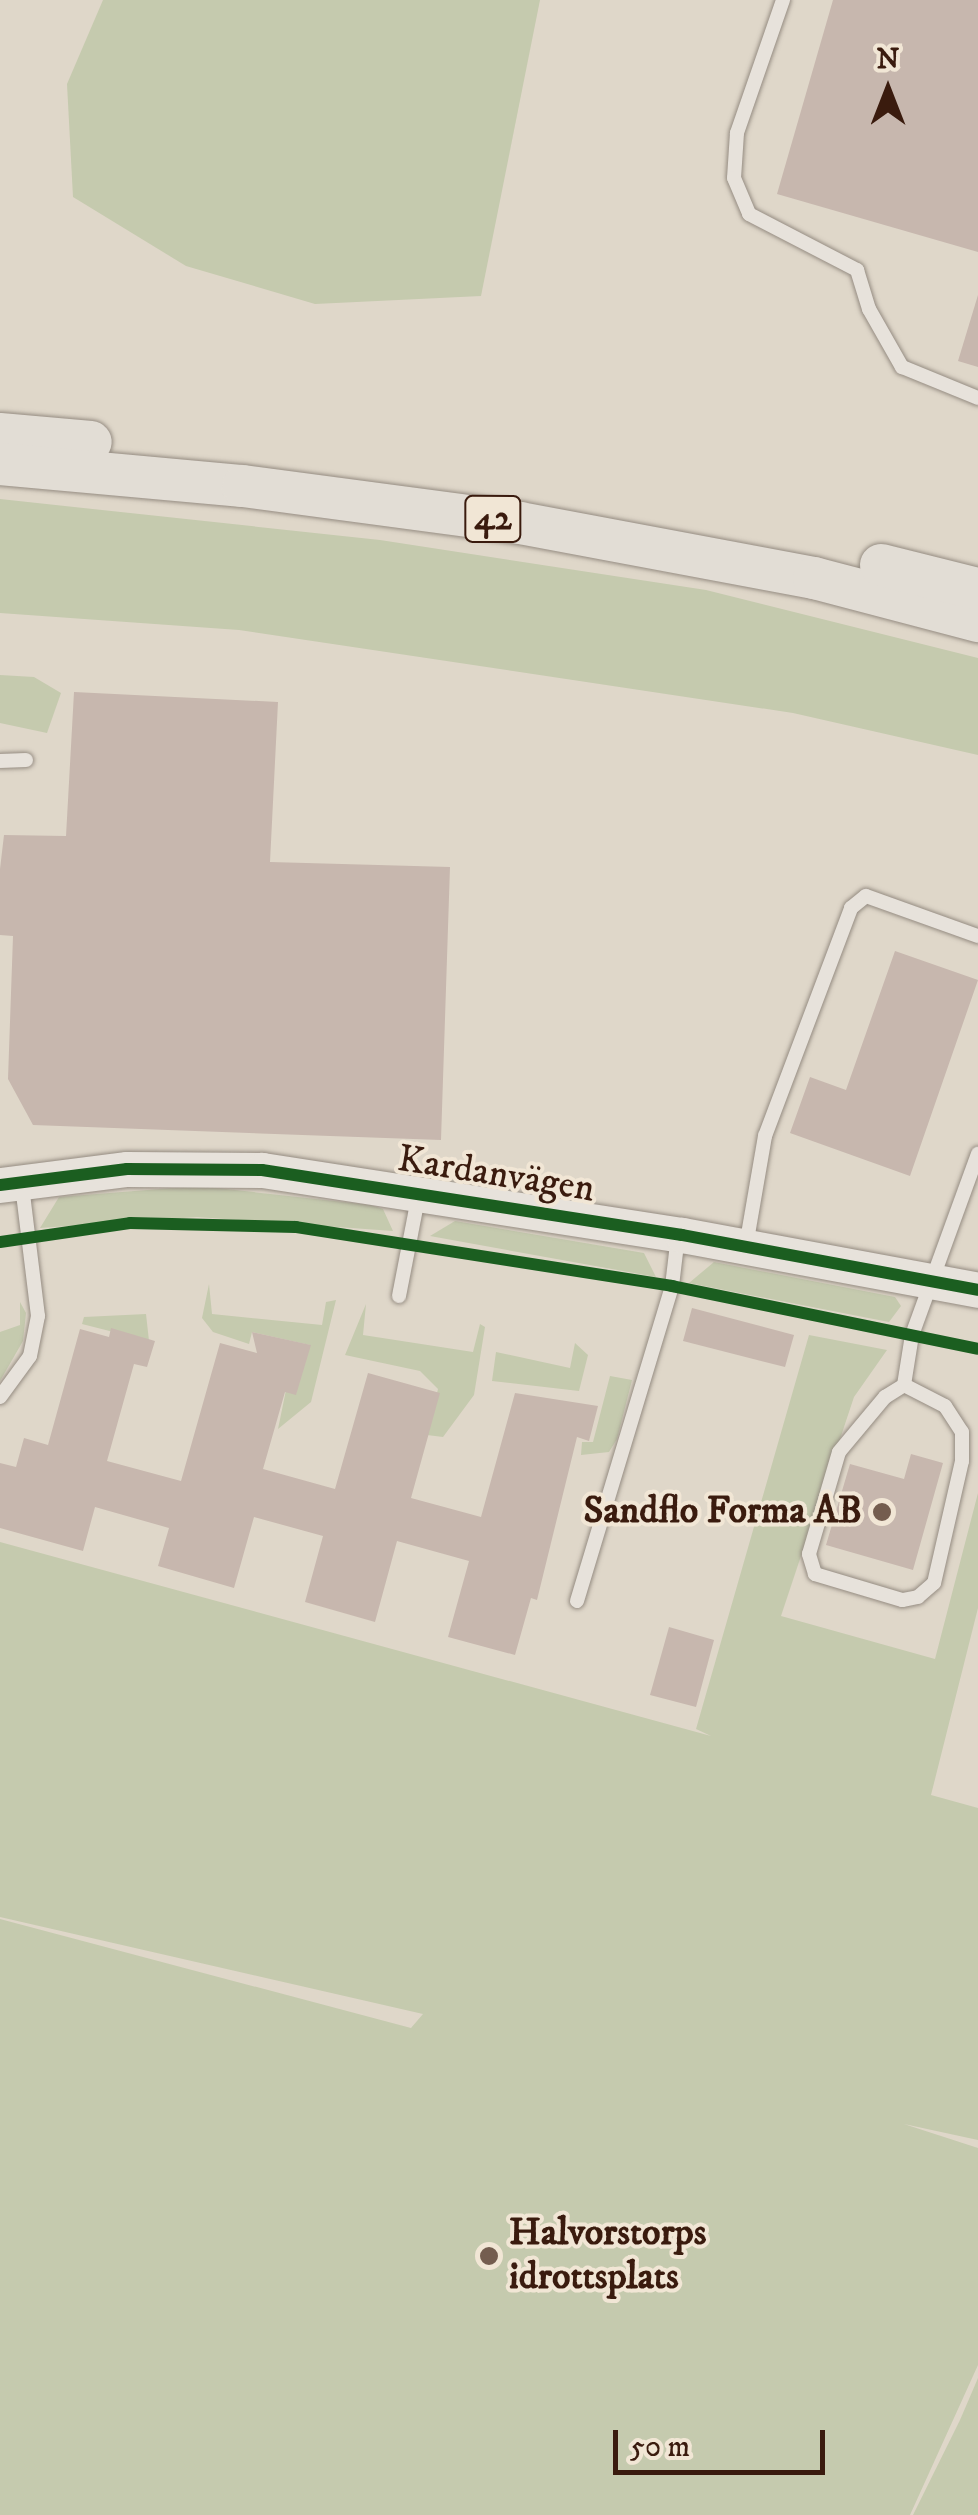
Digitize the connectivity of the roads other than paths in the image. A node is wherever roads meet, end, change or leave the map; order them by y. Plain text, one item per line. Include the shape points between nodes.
1 (784, 0) edge
2 (978, 398) edge
3 (12, 434) edge
4 (0, 464) edge
5 (978, 589) edge
6 (978, 620) edge
7 (26, 760) dead end
8 (0, 761) edge
9 (978, 936) edge
10 (978, 1154) edge
11 (11, 1183) edge
12 (419, 1193) junction
13 (678, 1235) junction
14 (746, 1247) junction
15 (930, 1281) junction
16 (978, 1290) edge
17 (399, 1296) dead end
18 (904, 1385) junction
19 (0, 1396) edge
20 (577, 1600) dead end

1 - 2 lane via 737,133 734,178 749,214 857,270 869,309 902,367
3 - 5 main road, 42 via 527,494 653,515
4 - 6 main road, 42 via 243,486 520,523 814,578
7 - 8 lane
9 - 14 lane via 866,896 851,908 765,1136
10 - 15 lane
11 - 12 street, Kardanvägen via 221,1168
11 - 19 lane via 38,1316 30,1356
12 - 13 street, Kardanvägen
12 - 17 lane
13 - 14 street, Kardanvägen
13 - 20 lane via 672,1286
14 - 15 street, Kardanvägen
15 - 16 street, Kardanvägen
15 - 18 lane
18 - 18 lane via 885,1397 838,1452 808,1554 815,1574 902,1600 934,1583 962,1461 962,1432 945,1406

